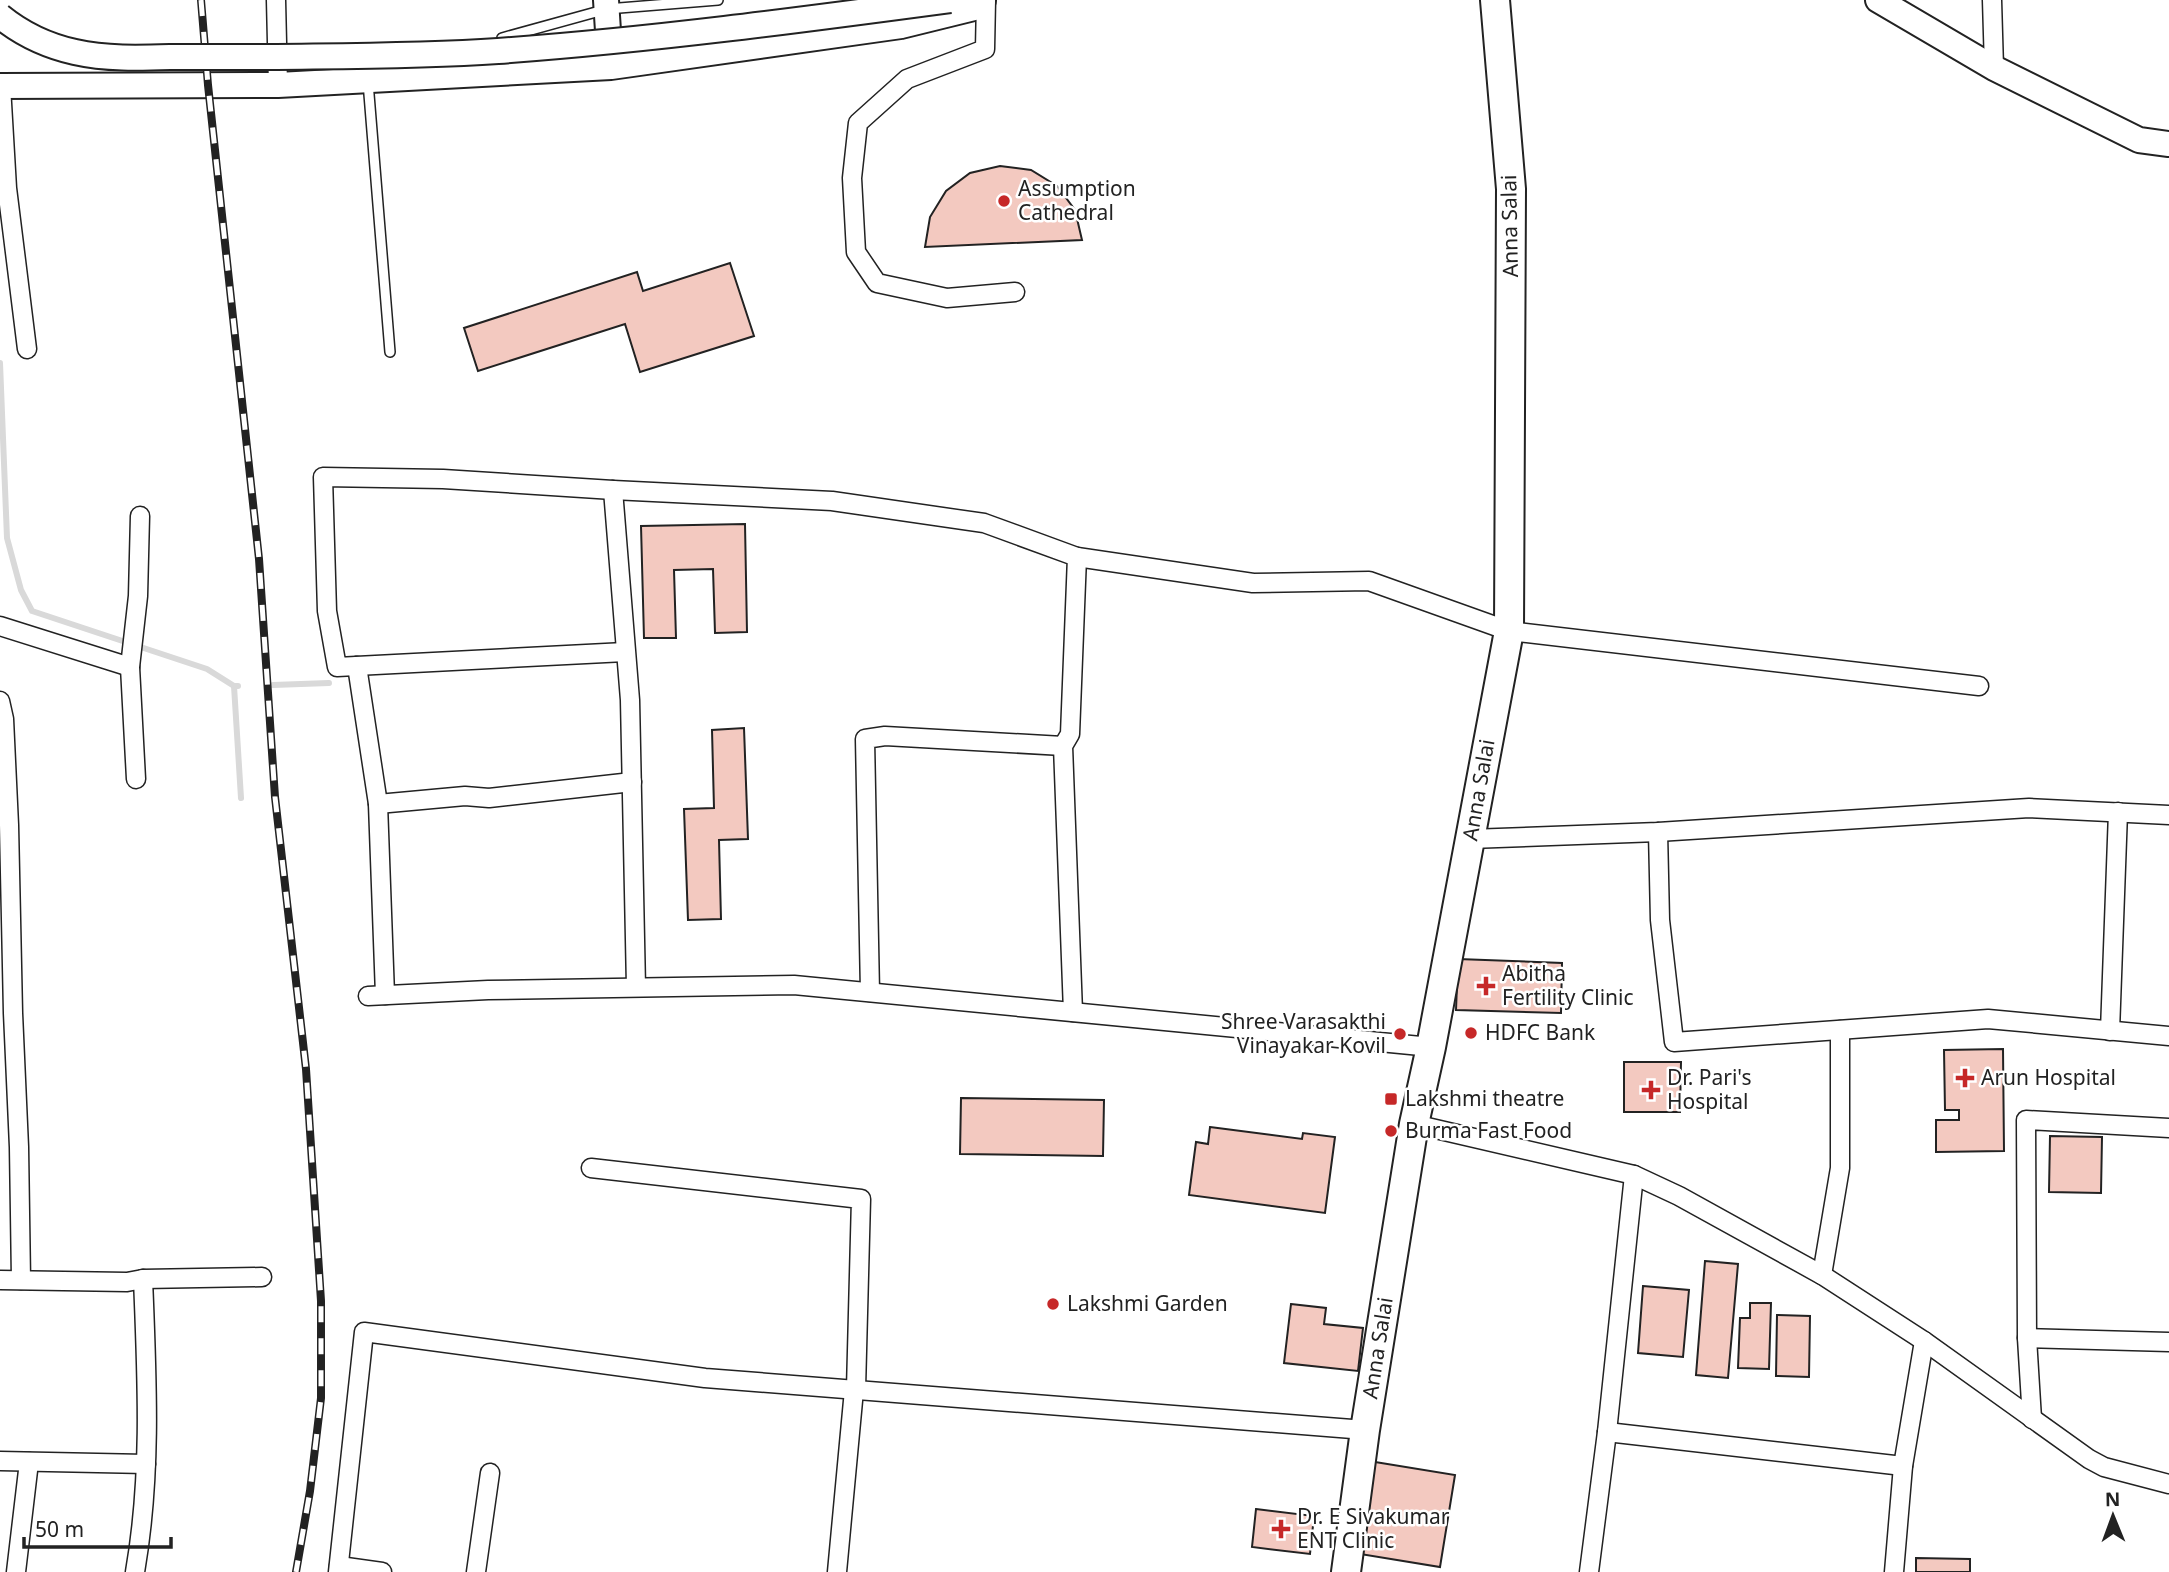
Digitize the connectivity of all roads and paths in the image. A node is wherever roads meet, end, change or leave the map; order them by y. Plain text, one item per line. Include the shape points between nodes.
1 (276, 0) edge
2 (718, 0) edge
3 (951, 0) edge
4 (984, 0) edge
5 (1495, 0) edge
6 (1878, 0) edge
7 (1992, 0) edge
8 (606, 4) edge
9 (0, 16) edge
10 (502, 38) dead end
11 (611, 67) junction
12 (1994, 68) junction
13 (368, 80) junction
14 (278, 85) junction
15 (1, 86) edge
16 (2169, 144) edge
17 (1015, 292) dead end
18 (27, 349) dead end
19 (390, 352) dead end
20 (613, 490) junction
21 (140, 516) dead end
22 (1077, 558) junction
23 (0, 626) edge
24 (1508, 631) junction
25 (625, 652) junction
26 (357, 666) junction
27 (130, 667) junction
28 (1979, 686) dead end
29 (0, 701) edge
30 (1063, 746) junction
31 (136, 779) dead end
32 (632, 782) junction
33 (4, 795) edge
34 (378, 804) junction
35 (2118, 812) junction
36 (2169, 815) edge
37 (1658, 832) junction
38 (1471, 839) junction
39 (636, 988) junction
40 (870, 992) junction
41 (1073, 1012) junction
42 (1840, 1030) junction
43 (2110, 1031) junction
44 (2169, 1036) edge
45 (1431, 1047) junction
46 (1414, 1124) junction
47 (2169, 1128) edge
48 (591, 1168) dead end
49 (1634, 1175) junction
50 (1822, 1275) junction
51 (262, 1277) dead end
52 (143, 1279) junction
53 (0, 1280) edge
54 (21, 1280) junction
55 (2027, 1338) junction
56 (1924, 1341) junction
57 (2169, 1342) edge
58 (854, 1390) junction
59 (2032, 1419) junction
60 (1365, 1430) junction
61 (1607, 1432) junction
62 (0, 1461) edge
63 (29, 1462) junction
64 (146, 1464) junction
65 (1903, 1465) junction
66 (490, 1473) dead end
67 (2169, 1484) edge
68 (338, 1569) edge
69 (16, 1572) edge
70 (135, 1572) edge
71 (382, 1572) edge
72 (476, 1572) edge
73 (837, 1572) edge
74 (1346, 1572) edge
75 (1589, 1572) edge
76 (1894, 1572) edge

1 - 14 street
2 - 8 lane
3 - 9 main road, bridge via 728,29 498,51 348,56 101,56 33,38
4 - 11 main road via 974,8 901,26
4 - 17 street via 985,49 907,79 858,123 852,178 856,252 877,283 947,298
5 - 24 main road, Anna Salai via 1511,189
6 - 12 main road
7 - 12 street
8 - 10 lane
8 - 11 main road
11 - 13 main road
12 - 16 main road via 2139,140
13 - 14 main road
13 - 19 lane
14 - 15 main road
15 - 18 street via 7,188
20 - 22 street via 844,503 984,523
20 - 25 street
20 - 26 street via 323,477 327,611 337,667
21 - 27 street
22 - 24 street via 1253,583 1369,581
22 - 30 street via 1070,734
23 - 27 street
24 - 28 street
24 - 38 main road, Anna Salai
25 - 26 street
25 - 32 street
26 - 34 street
27 - 31 street
29 - 33 street
30 - 40 street via 886,736 865,739
30 - 41 street
32 - 34 street via 489,798
32 - 39 street
33 - 54 street
34 - 39 street via 376,996
35 - 36 street
35 - 37 street via 2029,808
35 - 43 street
37 - 38 street
37 - 42 street via 1660,920 1674,1042
38 - 45 main road, Anna Salai
39 - 40 street via 794,985
40 - 41 street
41 - 45 street
42 - 43 street via 1988,1019
42 - 50 street via 1840,1168
43 - 44 street
45 - 46 main road, Anna Salai
46 - 49 street
46 - 60 main road, Anna Salai
47 - 55 street via 2026,1119
48 - 58 street via 861,1199
49 - 50 street
49 - 61 street
50 - 56 street
51 - 52 street
52 - 54 street
52 - 64 street
53 - 54 street
55 - 57 street
55 - 59 street
56 - 59 street
56 - 65 street
58 - 60 street
58 - 68 street via 705,1378 364,1332
58 - 73 street
59 - 67 street via 2104,1467
60 - 74 main road, Anna Salai
61 - 65 street
61 - 75 street
62 - 63 street
63 - 64 street
63 - 69 street
64 - 70 street
65 - 76 street
66 - 72 street
68 - 71 street

